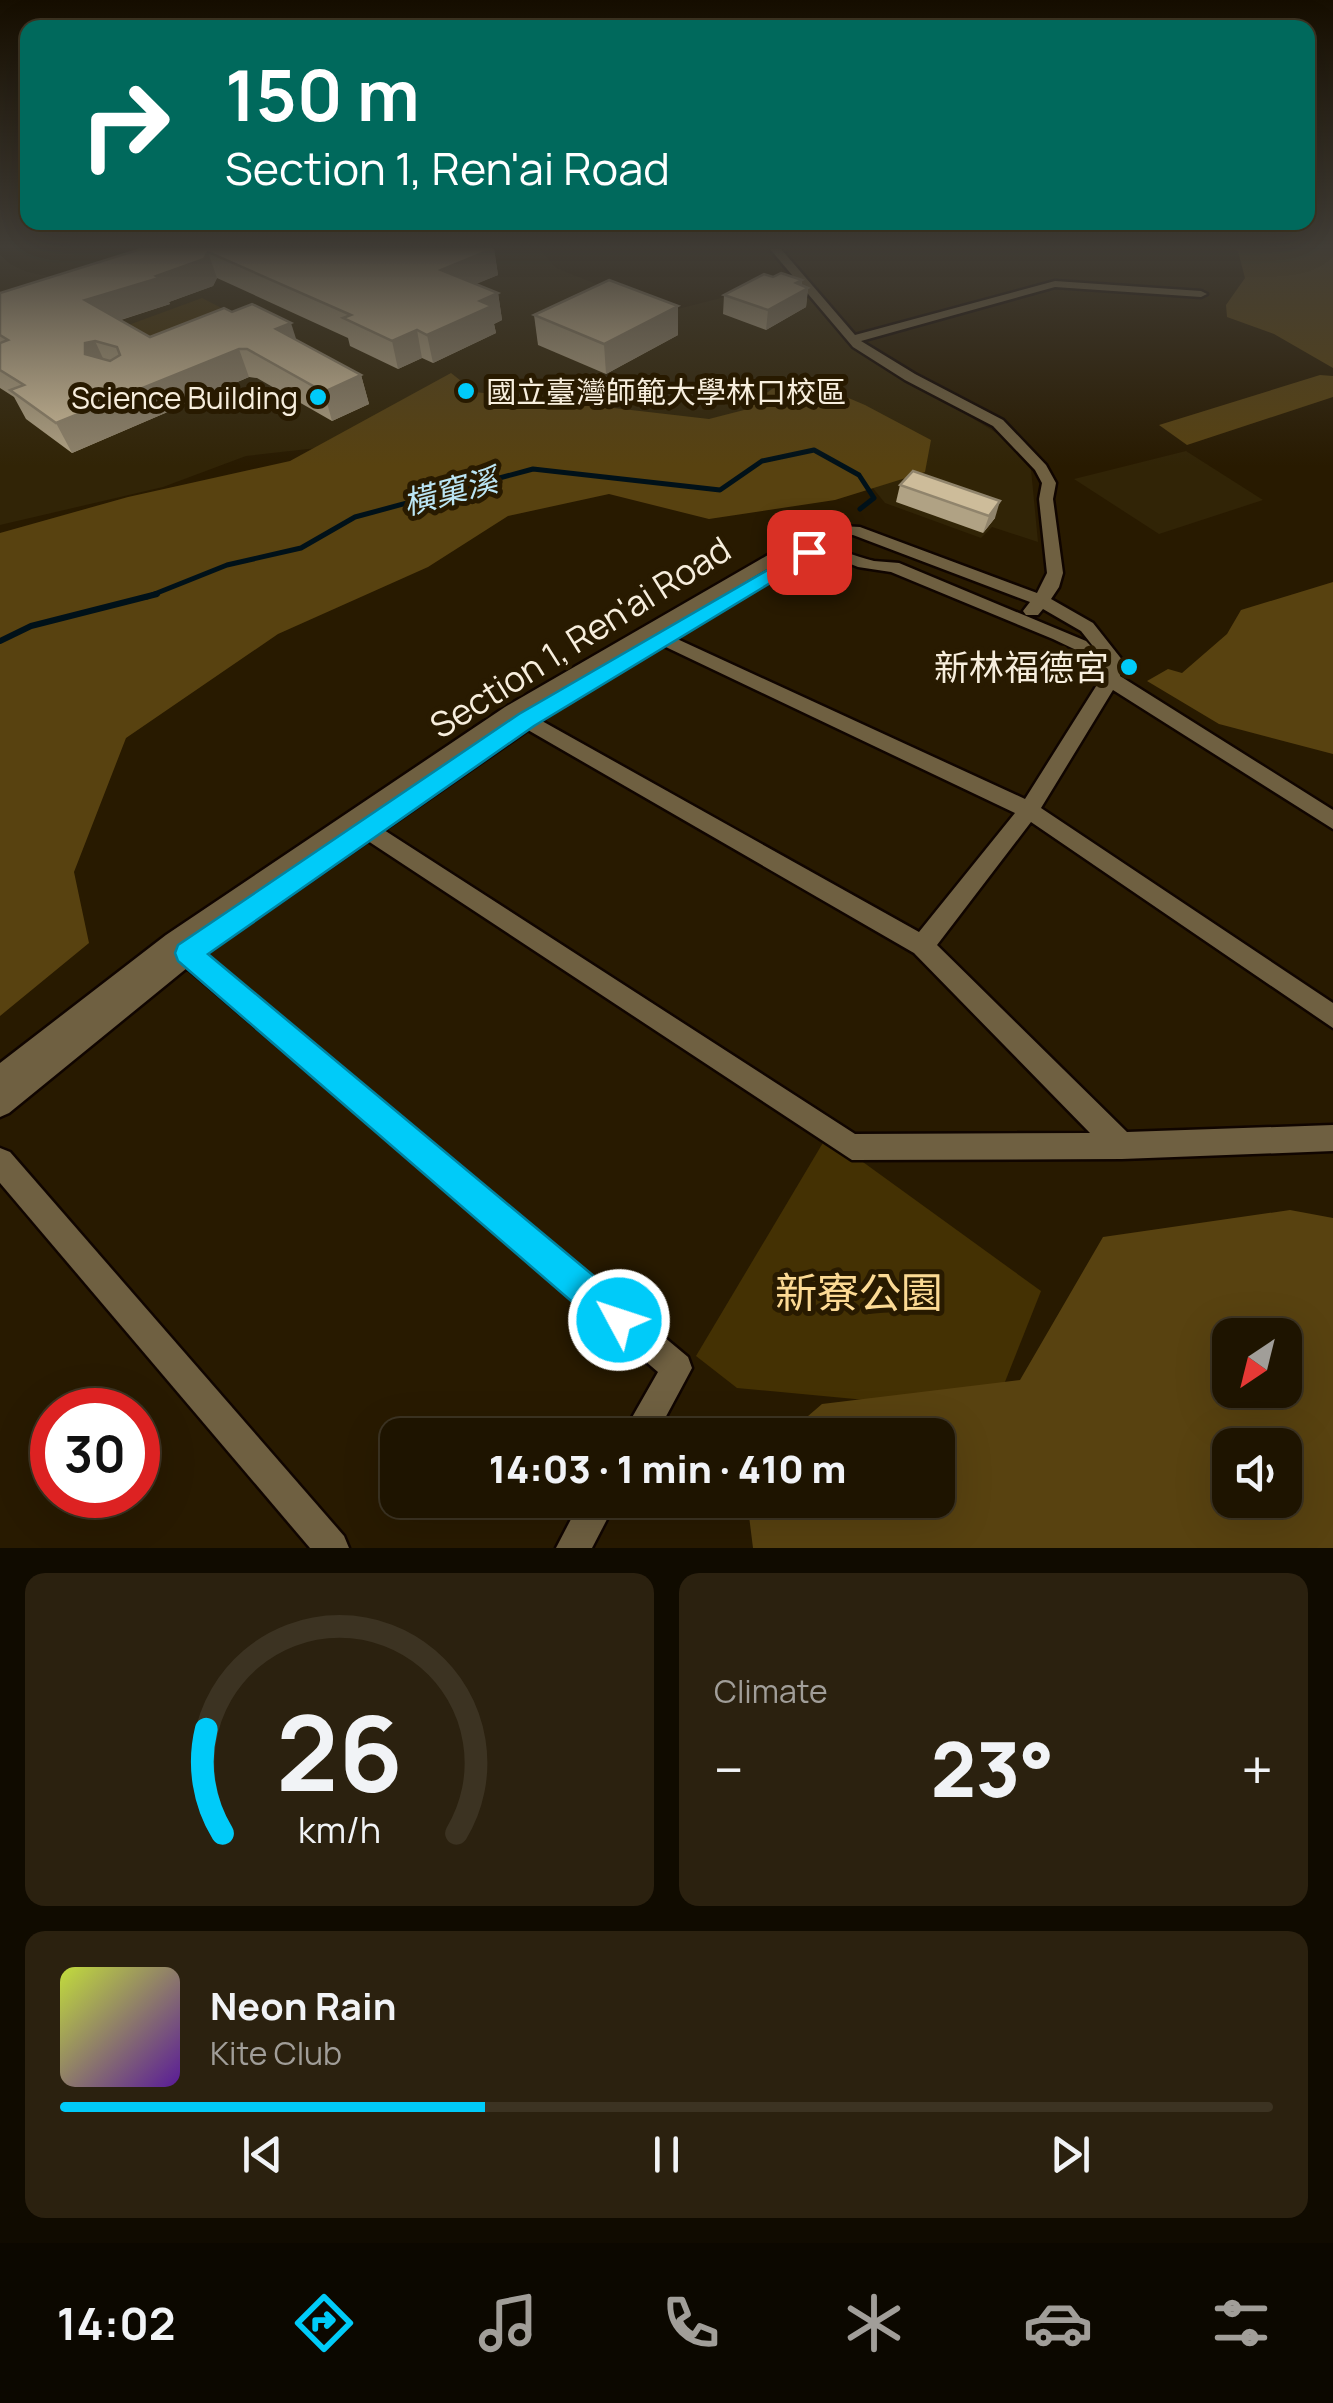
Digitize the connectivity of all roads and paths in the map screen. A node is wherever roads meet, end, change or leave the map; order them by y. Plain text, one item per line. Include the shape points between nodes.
1 (836, 321) edge
2 (920, 321) edge
3 (852, 340) junction
4 (1040, 600) junction
5 (1026, 621) junction
6 (655, 635) junction
7 (1110, 679) junction
8 (519, 716) junction
9 (1030, 810) junction
10 (1333, 820) edge
11 (359, 824) junction
12 (922, 946) junction
13 (181, 947) junction
14 (1333, 1017) edge
15 (0, 1079) edge
16 (0, 1104) edge
17 (1333, 1138) edge
18 (1122, 1146) junction
19 (0, 1162) edge
20 (648, 1418) edge
21 (590, 1518) edge
22 (332, 1548) edge
23 (572, 1548) edge

1 - 3 street
2 - 3 street
3 - 4 street via 998,422 1041,468 1049,483 1055,573
4 - 5 street
4 - 6 street, Section 1, Ren'ai Road via 855,530 826,528
4 - 7 street, Section 1, Ren'ai Road via 1102,642 1114,661
5 - 6 street, Section 1, Ren'ai Road via 893,567 825,550 800,555
5 - 7 street, Section 1, Ren'ai Road via 1080,645
6 - 8 street, Section 1, Ren'ai Road
6 - 9 street
7 - 9 street
7 - 10 street
8 - 11 street, Section 1, Ren'ai Road
8 - 12 street
9 - 12 street
9 - 14 street
11 - 13 street, Section 1, Ren'ai Road
11 - 18 street via 852,1147
12 - 18 street
13 - 15 street, Section 1, Ren'ai Road
13 - 16 street, Section 1, Ren'ai Road
13 - 20 street via 677,1368
17 - 18 street
19 - 22 street
21 - 23 street

